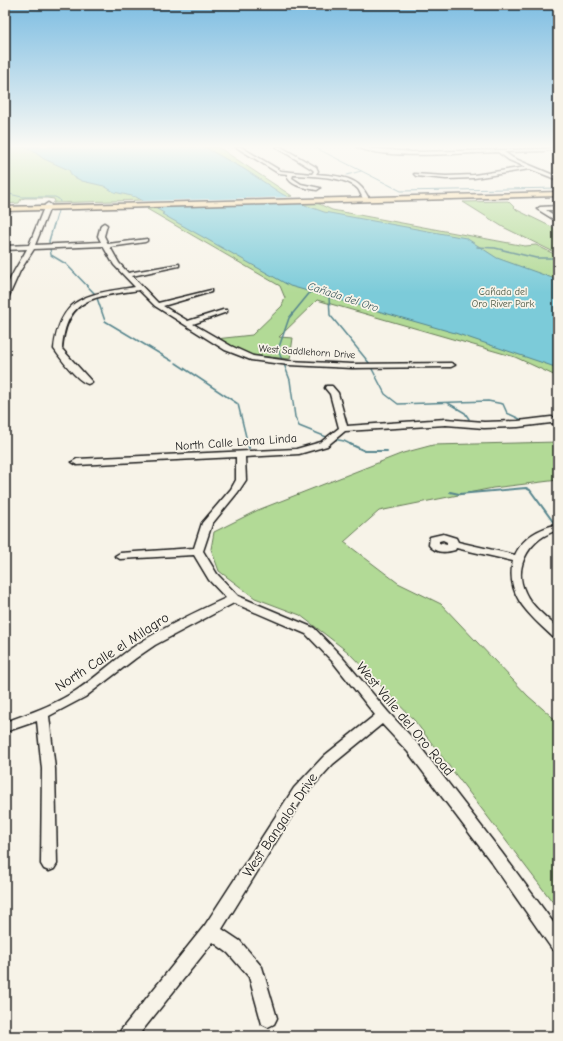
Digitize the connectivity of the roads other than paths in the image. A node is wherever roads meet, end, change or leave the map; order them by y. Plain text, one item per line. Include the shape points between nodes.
1 (443, 196) edge
2 (366, 198) joint
3 (48, 206) junction
4 (5, 207) edge
5 (558, 208) edge
6 (558, 220) edge
7 (104, 225) dead end
8 (145, 240) dead end
9 (105, 245) junction
10 (32, 246) junction
11 (5, 248) edge
12 (177, 265) dead end
13 (127, 275) junction
14 (141, 288) junction
15 (210, 291) dead end
16 (5, 298) edge
17 (157, 305) junction
18 (225, 311) dead end
19 (187, 323) junction
20 (450, 365) dead end
21 (88, 382) dead end
22 (329, 388) dead end
23 (558, 421) edge
24 (343, 429) junction
25 (240, 455) junction
26 (77, 462) dead end
27 (558, 527) edge
28 (453, 544) dead end
29 (198, 551) junction
30 (120, 556) dead end
31 (518, 559) junction
32 (234, 599) junction
33 (558, 635) edge
34 (42, 713) junction
35 (383, 716) junction
36 (5, 727) edge
37 (49, 864) dead end
38 (211, 931) junction
39 (558, 943) edge
40 (268, 1018) dead end
41 (127, 1036) edge

1 - 2 main road
2 - 3 main road
3 - 4 main road
3 - 10 street
5 - 6 street via 540,209
7 - 9 street, West Saddlehorn Drive via 101,236
8 - 9 street
9 - 10 street
9 - 13 street, West Saddlehorn Drive via 116,264
10 - 11 street
10 - 16 street
12 - 13 street
13 - 14 street, West Saddlehorn Drive
14 - 17 street, West Saddlehorn Drive
14 - 21 street via 92,297 73,307 65,317 58,349
15 - 17 street
17 - 19 street, West Saddlehorn Drive
18 - 19 street
19 - 20 street, West Saddlehorn Drive via 228,348 251,358 352,366
22 - 24 street via 334,393
23 - 24 street via 484,425 446,422
24 - 25 street, North Calle Loma Linda via 324,444 296,452
25 - 26 street, North Calle Loma Linda
25 - 29 street via 241,480 207,523
27 - 31 street via 530,540
28 - 31 street
29 - 30 street
29 - 32 street, West Valle del Oro Road via 213,577
31 - 33 street via 515,570 519,591 534,611
32 - 34 street, North Calle el Milagro via 139,650 79,695
32 - 35 street, West Valle del Oro Road via 310,631 337,659
34 - 36 street, North Calle el Milagro
34 - 37 street via 46,735 49,799
35 - 38 street, West Bangalor Drive via 333,754 314,772
35 - 39 street, West Valle del Oro Road via 413,748
38 - 40 street via 234,947 256,973
38 - 41 street, West Bangalor Drive

